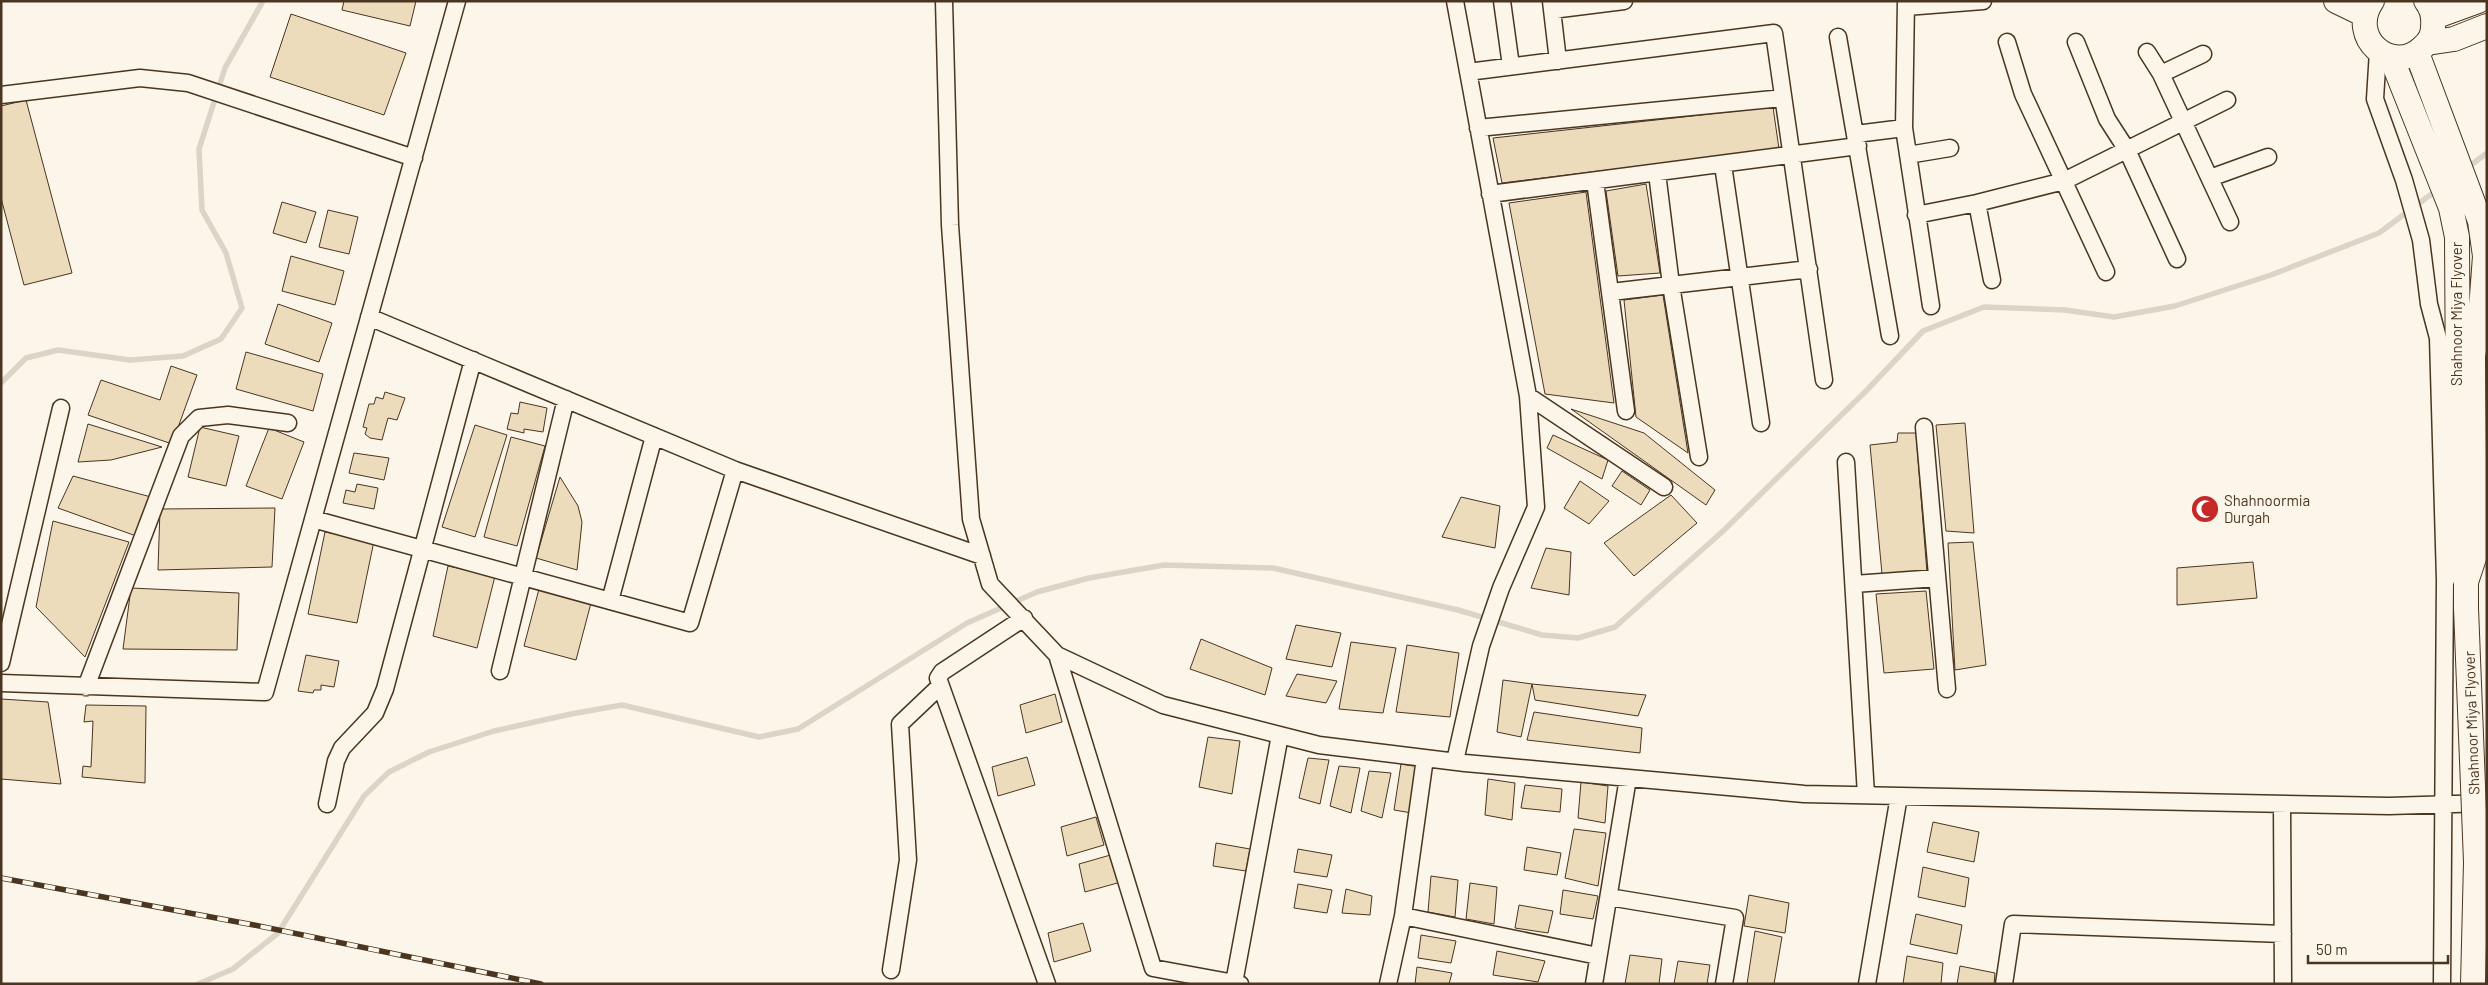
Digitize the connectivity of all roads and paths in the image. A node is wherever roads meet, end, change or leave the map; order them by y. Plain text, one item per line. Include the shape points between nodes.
1 (457, 1) edge
2 (944, 1) edge
3 (1455, 1) edge
4 (1502, 1) edge
5 (1624, 1) edge
6 (1983, 1) edge
7 (2336, 1) edge
8 (2478, 1) edge
9 (1906, 4) edge
10 (1551, 6) edge
11 (2368, 8) edge
12 (2430, 9) edge
13 (2487, 26) edge
14 (1838, 37) dead end
15 (2007, 42) dead end
16 (2076, 42) dead end
17 (2422, 48) junction
18 (2147, 52) dead end
19 (2203, 54) dead end
20 (2384, 54) junction
21 (1558, 61) junction
22 (1511, 66) junction
23 (1468, 72) junction
24 (2161, 74) junction
25 (1, 95) edge
26 (1783, 98) junction
27 (2227, 100) dead end
28 (2184, 123) junction
29 (1478, 128) junction
30 (1904, 128) junction
31 (1857, 140) junction
32 (1950, 148) dead end
33 (2127, 150) junction
34 (1908, 154) junction
35 (1793, 156) junction
36 (2268, 157) dead end
37 (414, 158) junction
38 (1723, 165) junction
39 (1657, 173) junction
40 (2210, 178) junction
41 (1595, 181) junction
42 (2064, 181) junction
43 (1490, 194) junction
44 (1977, 203) junction
45 (1916, 215) junction
46 (2230, 222) dead end
47 (2178, 259) dead end
48 (1809, 269) junction
49 (2106, 272) dead end
50 (1739, 277) junction
51 (1992, 280) dead end
52 (1671, 285) junction
53 (1611, 292) junction
54 (1931, 306) dead end
55 (369, 317) junction
56 (2481, 329) edge
57 (1890, 336) dead end
58 (473, 360) junction
59 (1824, 380) dead end
60 (1528, 396) junction
61 (566, 399) junction
62 (61, 408) dead end
63 (1626, 411) dead end
64 (288, 423) dead end
65 (1761, 423) dead end
66 (1924, 427) dead end
67 (654, 436) junction
68 (1699, 457) dead end
69 (1846, 462) dead end
70 (735, 470) junction
71 (1664, 487) dead end
72 (313, 519) junction
73 (424, 549) junction
74 (982, 556) junction
75 (523, 577) junction
76 (1937, 578) junction
77 (2466, 582) junction
78 (1854, 584) junction
79 (610, 601) junction
80 (1022, 616) junction
81 (1058, 655) junction
82 (1, 663) edge
83 (500, 671) dead end
84 (1, 684) edge
85 (940, 686) junction
86 (86, 687) junction
87 (1947, 689) dead end
88 (1280, 735) junction
89 (1425, 758) junction
90 (1455, 761) junction
91 (1628, 778) junction
92 (1866, 795) junction
93 (1899, 796) junction
94 (2487, 803) edge
95 (327, 804) dead end
96 (2282, 804) junction
97 (2443, 804) junction
98 (1609, 897) junction
99 (1402, 916) junction
100 (2283, 934) junction
101 (1598, 956) junction
102 (891, 970) dead end
103 (1237, 983) edge
104 (1047, 984) edge
105 (1388, 984) edge
106 (1594, 984) edge
107 (1724, 984) edge
108 (1867, 984) edge
109 (2004, 984) edge
110 (2283, 984) edge
111 (2442, 984) edge
112 (2473, 984) edge

1 - 37 street
2 - 74 street via 952,244 971,519
3 - 23 street
4 - 22 street
5 - 10 street
6 - 9 street
7 - 11 main road
8 - 12 main road
9 - 30 street
10 - 21 street
11 - 20 main road, Shahnoor Miya Flyover via 2367,35
12 - 17 main road via 2433,31
13 - 17 main road
14 - 31 street
15 - 42 street via 2023,94
16 - 33 street via 2107,119
17 - 20 main road via 2405,57
17 - 56 main road, Shahnoor Miya Flyover via 2480,221 2485,256
18 - 24 street
19 - 24 street
20 - 77 main road, Shahnoor Miya Flyover via 2405,96 2451,208 2457,237 2459,564
20 - 97 street via 2375,99 2421,240 2438,338 2445,580
21 - 22 street
21 - 26 street via 1774,33
22 - 23 street
23 - 29 street
24 - 28 street
25 - 37 street via 140,78 188,84
26 - 29 street
26 - 35 street
27 - 28 street
28 - 33 street
28 - 40 street
29 - 43 street
30 - 31 street
30 - 34 street
31 - 35 street
31 - 57 street
32 - 34 street
33 - 42 street
33 - 47 street
34 - 45 street
35 - 38 street
35 - 48 street
36 - 40 street
37 - 55 street
38 - 39 street
38 - 50 street
39 - 41 street
39 - 52 street
40 - 46 street
41 - 43 street
41 - 53 street
42 - 44 street
42 - 49 street
43 - 60 street
44 - 45 street
44 - 51 street
45 - 54 street
48 - 50 street
48 - 59 street
50 - 52 street
50 - 65 street
52 - 53 street
52 - 68 street
53 - 63 street
55 - 58 street
55 - 72 street
56 - 77 main road, Shahnoor Miya Flyover via 2475,555
58 - 61 street
58 - 73 street
60 - 71 street
60 - 90 street via 1536,507 1501,588 1481,646
61 - 67 street
61 - 75 street
62 - 82 street
64 - 86 street via 228,415 199,418 181,436
66 - 76 street
67 - 70 street
67 - 79 street
69 - 78 street
70 - 74 street
70 - 79 street via 690,623
72 - 73 street
72 - 86 street via 265,692
73 - 75 street
73 - 95 street via 381,701 375,713 342,748
74 - 80 street via 990,584
75 - 79 street
75 - 83 street
76 - 78 street
76 - 87 street
77 - 112 main road, Shahnoor Miya Flyover, bridge via 2476,862
78 - 92 street
80 - 81 street
80 - 85 street via 942,672 938,678
81 - 88 street via 1163,705
81 - 103 street via 1153,968
84 - 86 street
85 - 102 street via 900,724 908,860
85 - 104 street
88 - 89 street via 1319,745
88 - 103 street
89 - 90 street
89 - 99 street
90 - 91 street
91 - 92 street via 1798,793
91 - 98 street
92 - 93 street
93 - 96 street
93 - 108 street
94 - 97 street
96 - 97 street
96 - 100 street
97 - 111 street
98 - 101 street
98 - 107 street via 1735,918
99 - 101 street
99 - 105 street
100 - 109 street via 2013,924
100 - 110 street
101 - 106 street

